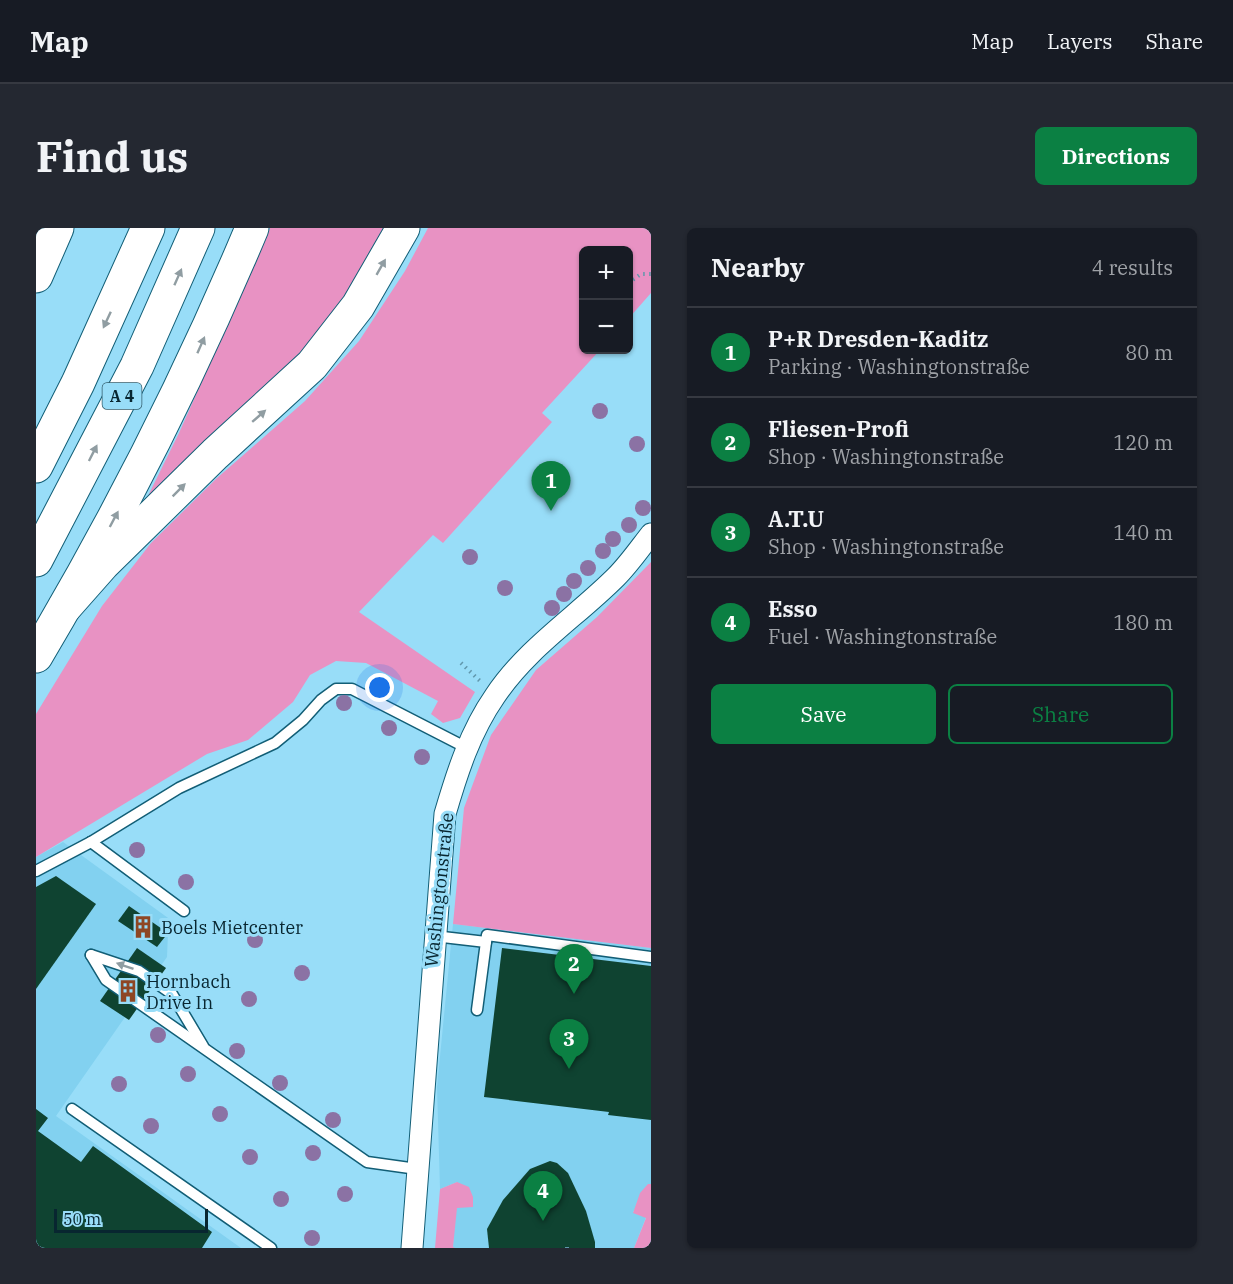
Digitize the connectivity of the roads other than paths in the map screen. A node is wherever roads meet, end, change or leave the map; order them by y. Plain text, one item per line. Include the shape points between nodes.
1 (57, 228) edge
2 (147, 228) edge
3 (198, 228) edge
4 (252, 228) edge
5 (403, 228) edge
6 (36, 276) edge
7 (36, 466) edge
8 (651, 534) edge
9 (36, 560) edge
10 (65, 607) junction
11 (36, 656) edge
12 (467, 748) junction
13 (91, 842) junction
14 (36, 871) edge
15 (184, 911) dead end
16 (434, 936) junction
17 (486, 942) junction
18 (651, 957) edge
19 (477, 1010) dead end
20 (205, 1048) junction
21 (72, 1109) dead end
22 (417, 1169) junction
23 (271, 1248) edge
24 (412, 1248) edge

1 - 6 highway
2 -> 7 highway, A 4
9 -> 3 highway, A 4 via 137,366
10 -> 4 highway via 188,373
10 -> 5 highway via 215,454 312,365 358,306
8 - 12 street, Washingtonstraße via 617,576 541,643 496,694
10 - 11 highway
12 - 13 lane via 352,689 336,689 275,743 179,788
12 - 16 street, Washingtonstraße via 445,814
13 - 14 lane
13 - 15 lane
16 - 17 lane
16 - 22 street, Washingtonstraße
17 - 18 lane via 487,935
17 - 19 lane
20 -> 20 lane via 172,994 139,971 91,955 106,980
20 - 22 lane via 367,1162
21 - 23 lane
22 - 24 street, Washingtonstraße

